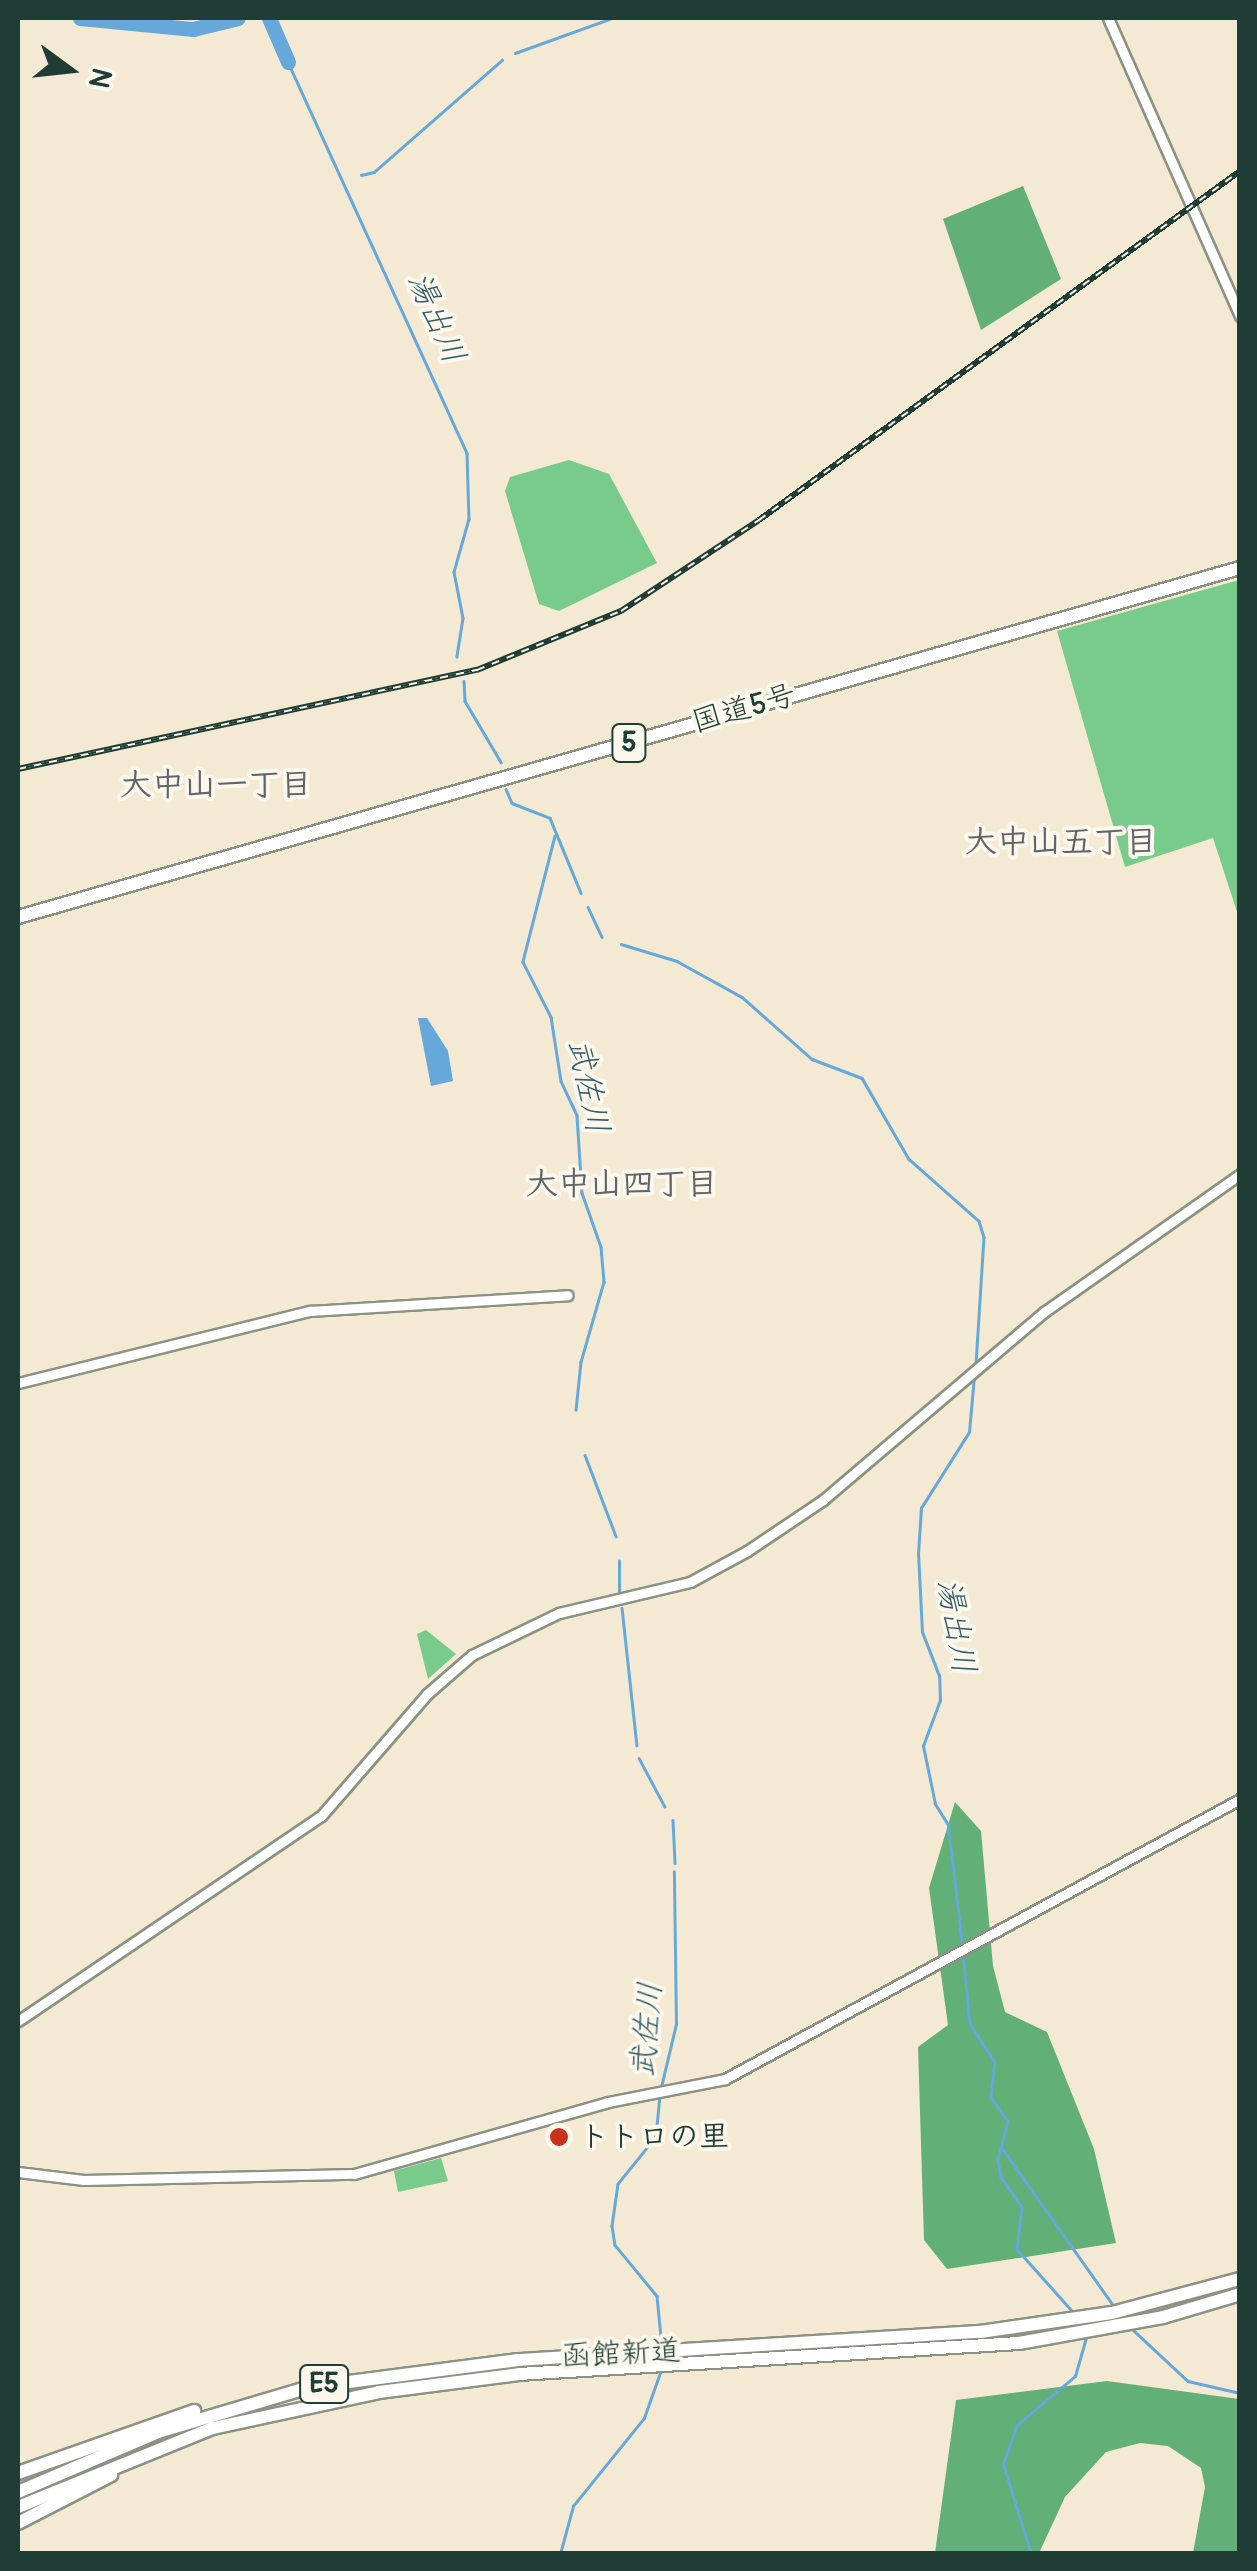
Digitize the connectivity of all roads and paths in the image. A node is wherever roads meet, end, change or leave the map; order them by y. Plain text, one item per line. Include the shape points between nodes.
1 (1108, 18) edge
2 (1240, 316) edge
3 (1240, 568) edge
4 (18, 917) edge
5 (1240, 1174) edge
6 (568, 1296) dead end
7 (18, 1383) edge
8 (1240, 1798) edge
9 (18, 2021) edge
10 (18, 2172) edge
11 (1240, 2279) edge
12 (1240, 2294) edge
13 (679, 2358) junction
14 (310, 2386) junction
15 (214, 2428) junction
16 (18, 2473) edge
17 (18, 2492) edge
18 (18, 2508) edge
19 (18, 2523) edge

1 - 2 street
3 - 4 highway, 国道5号 / 5
5 - 9 street via 984,1358 823,1500 721,1567 664,1591 559,1613 472,1655 428,1694 321,1816
6 - 7 street via 310,1311
8 - 10 street via 974,1939 748,2070 354,2174 84,2180
11 - 13 highway, 函館新道 / E5 via 1160,2302 1016,2328
12 - 13 highway, 函館新道 / E5 via 1019,2343
13 - 14 highway, 函館新道 / E5 via 648,2352 474,2364
13 - 15 highway, 函館新道 / E5 via 647,2368 474,2378
14 - 16 highway via 190,2412
14 - 17 highway, 函館新道 / E5 via 158,2432
15 - 18 highway, 函館新道 / E5
15 - 19 highway

